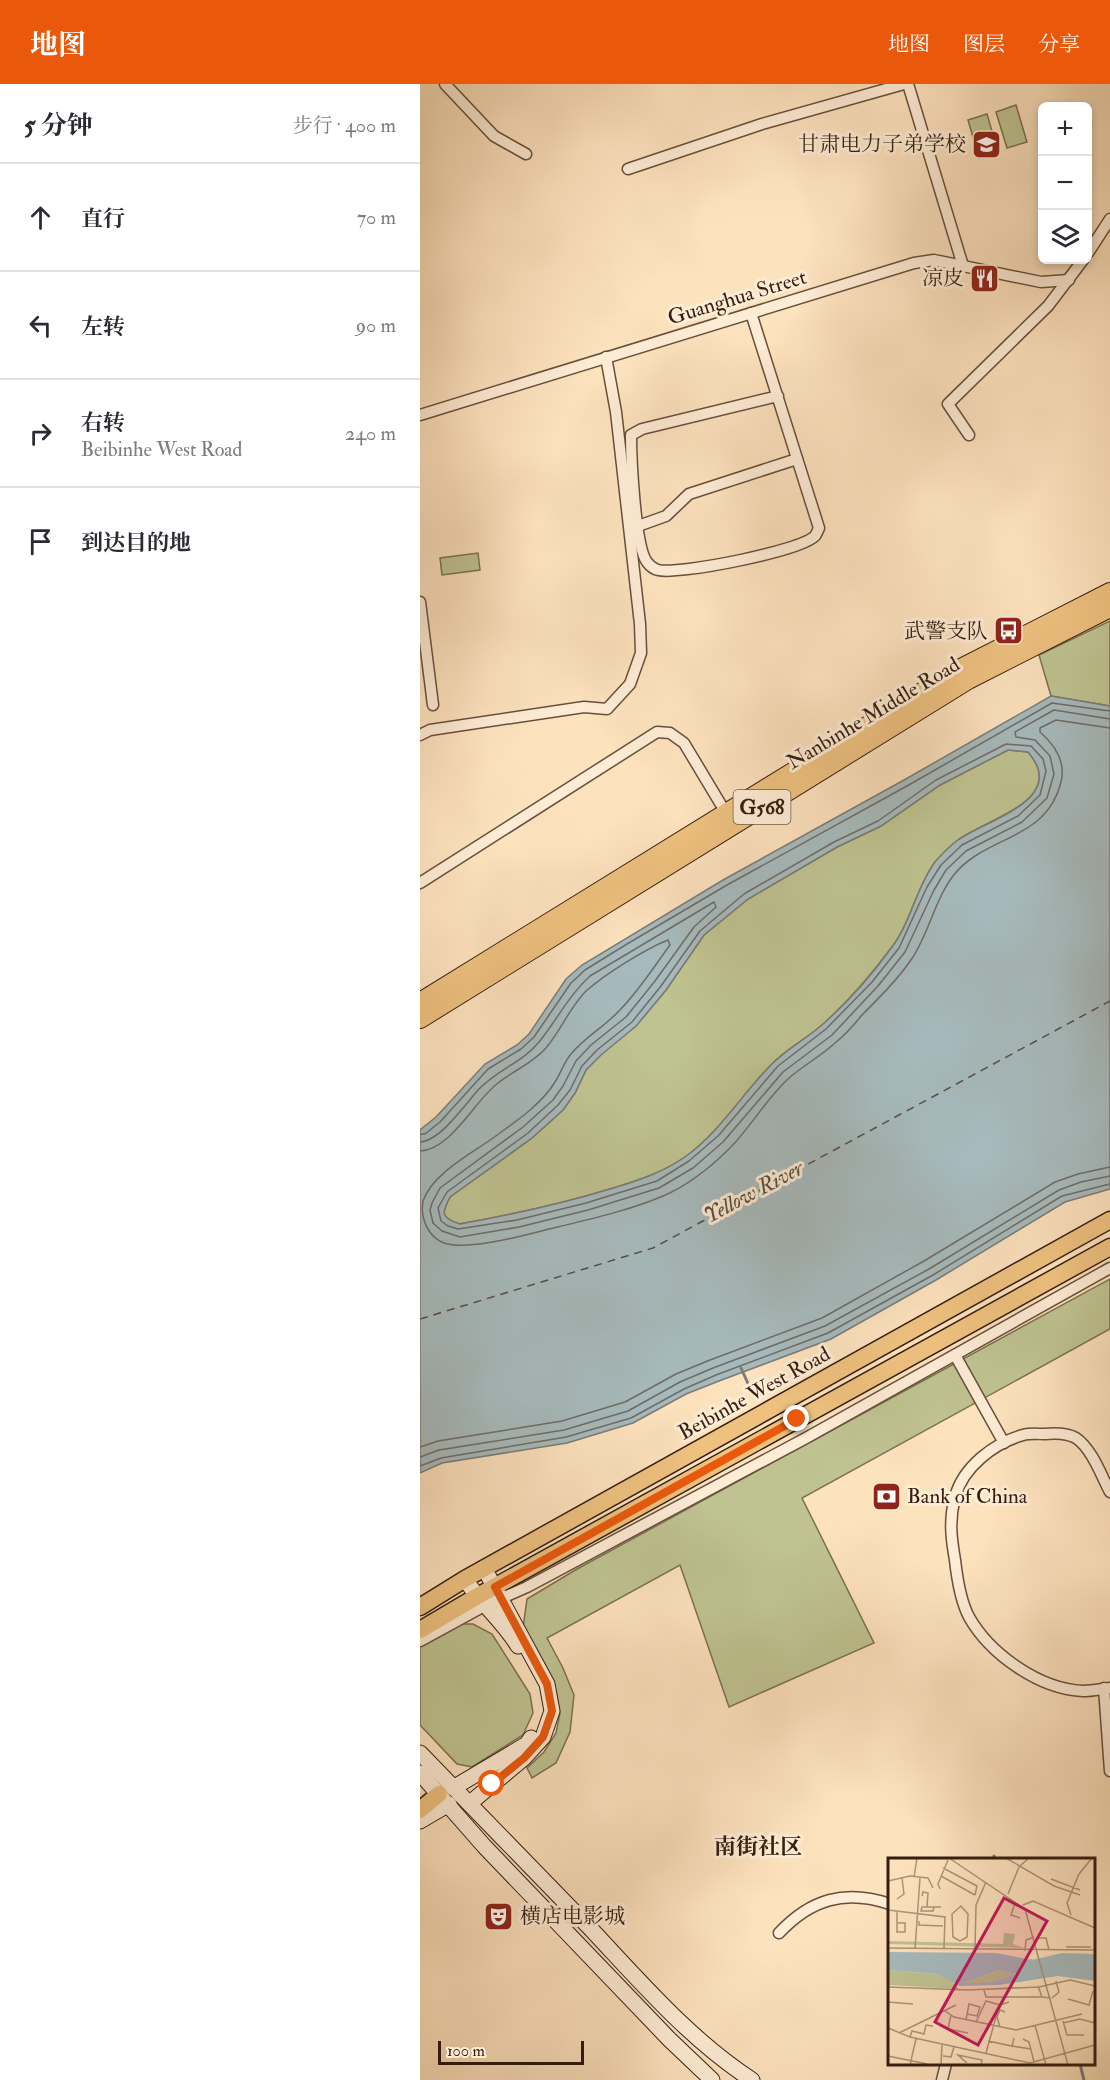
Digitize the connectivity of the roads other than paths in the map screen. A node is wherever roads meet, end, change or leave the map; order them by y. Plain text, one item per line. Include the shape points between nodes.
1 (445, 84) edge
2 (906, 84) edge
3 (526, 154) dead end
4 (628, 169) dead end
5 (1110, 219) edge
6 (1092, 247) edge
7 (1080, 264) edge
8 (963, 266) junction
9 (1070, 280) junction
10 (751, 313) junction
11 (606, 357) junction
12 (777, 396) junction
13 (420, 415) edge
14 (969, 435) dead end
15 (797, 459) junction
16 (638, 526) junction
17 (1110, 592) edge
18 (420, 602) edge
19 (1110, 608) edge
20 (433, 705) dead end
21 (420, 735) edge
22 (726, 813) junction
23 (420, 884) edge
24 (420, 1002) edge
25 (420, 1019) edge
26 (1110, 1220) edge
27 (1110, 1247) edge
28 (1110, 1268) edge
29 (955, 1355) junction
30 (1004, 1443) junction
31 (1110, 1491) edge
32 (484, 1569) junction
33 (465, 1579) junction
34 (489, 1596) junction
35 (420, 1607) edge
36 (420, 1630) edge
37 (420, 1641) edge
38 (1107, 1688) edge
39 (420, 1753) edge
40 (1110, 1772) edge
41 (420, 1773) edge
42 (447, 1795) junction
43 (470, 1803) junction
44 (420, 1810) edge
45 (420, 1821) edge
46 (888, 1903) edge
47 (779, 1933) dead end
48 (946, 2065) edge
49 (712, 2080) edge
50 (752, 2080) edge
51 (942, 2080) edge

1 - 3 street via 494,136
2 - 4 street via 762,124
2 - 8 street
5 - 6 street
7 - 9 street
8 - 9 street, Guanghua Street via 1041,282
8 - 10 street, Guanghua Street via 934,260 914,263
9 - 14 street via 948,404
10 - 11 street, Guanghua Street
10 - 12 street
11 - 13 street, Guanghua Street
11 - 21 street via 640,624 641,652 630,684 607,709 584,707 430,730
12 - 15 street
12 - 16 street via 631,435
15 - 16 street via 689,494 666,516
15 - 16 street via 819,528 814,536 792,546 717,565 655,570 645,561
17 - 22 highway, Nanbinhe Middle Road / G568 via 961,668
18 - 20 street
19 - 25 highway, Nanbinhe Middle Road / G568 via 968,680
22 - 23 street via 684,743 670,734 657,732
22 - 24 highway, Nanbinhe Middle Road / G568
26 - 32 main road, Beibinhe West Road
27 - 34 main road, Beibinhe West Road
28 - 29 street
29 - 30 street
29 - 34 street via 527,1587
30 - 31 street via 1023,1435 1054,1433 1075,1438 1090,1454
30 - 38 street via 971,1467 956,1494 950,1525 958,1582 968,1615 987,1643 1050,1685 1083,1690
32 - 33 main road, Beibinhe West Road
32 - 34 main road
33 - 34 main road
33 - 35 main road, Beibinhe West Road
34 - 36 main road, Beibinhe West Road
34 - 37 street
34 - 42 main road via 543,1689 543,1718 527,1744
34 - 43 main road via 547,1684 552,1711 543,1737
38 - 40 street
39 - 42 main road
41 - 42 main road
42 - 43 main road
42 - 44 main road
42 - 45 main road
42 - 49 main road via 484,1846
43 - 50 main road via 682,2026
46 - 47 street via 834,1898 803,1911
48 - 51 street

